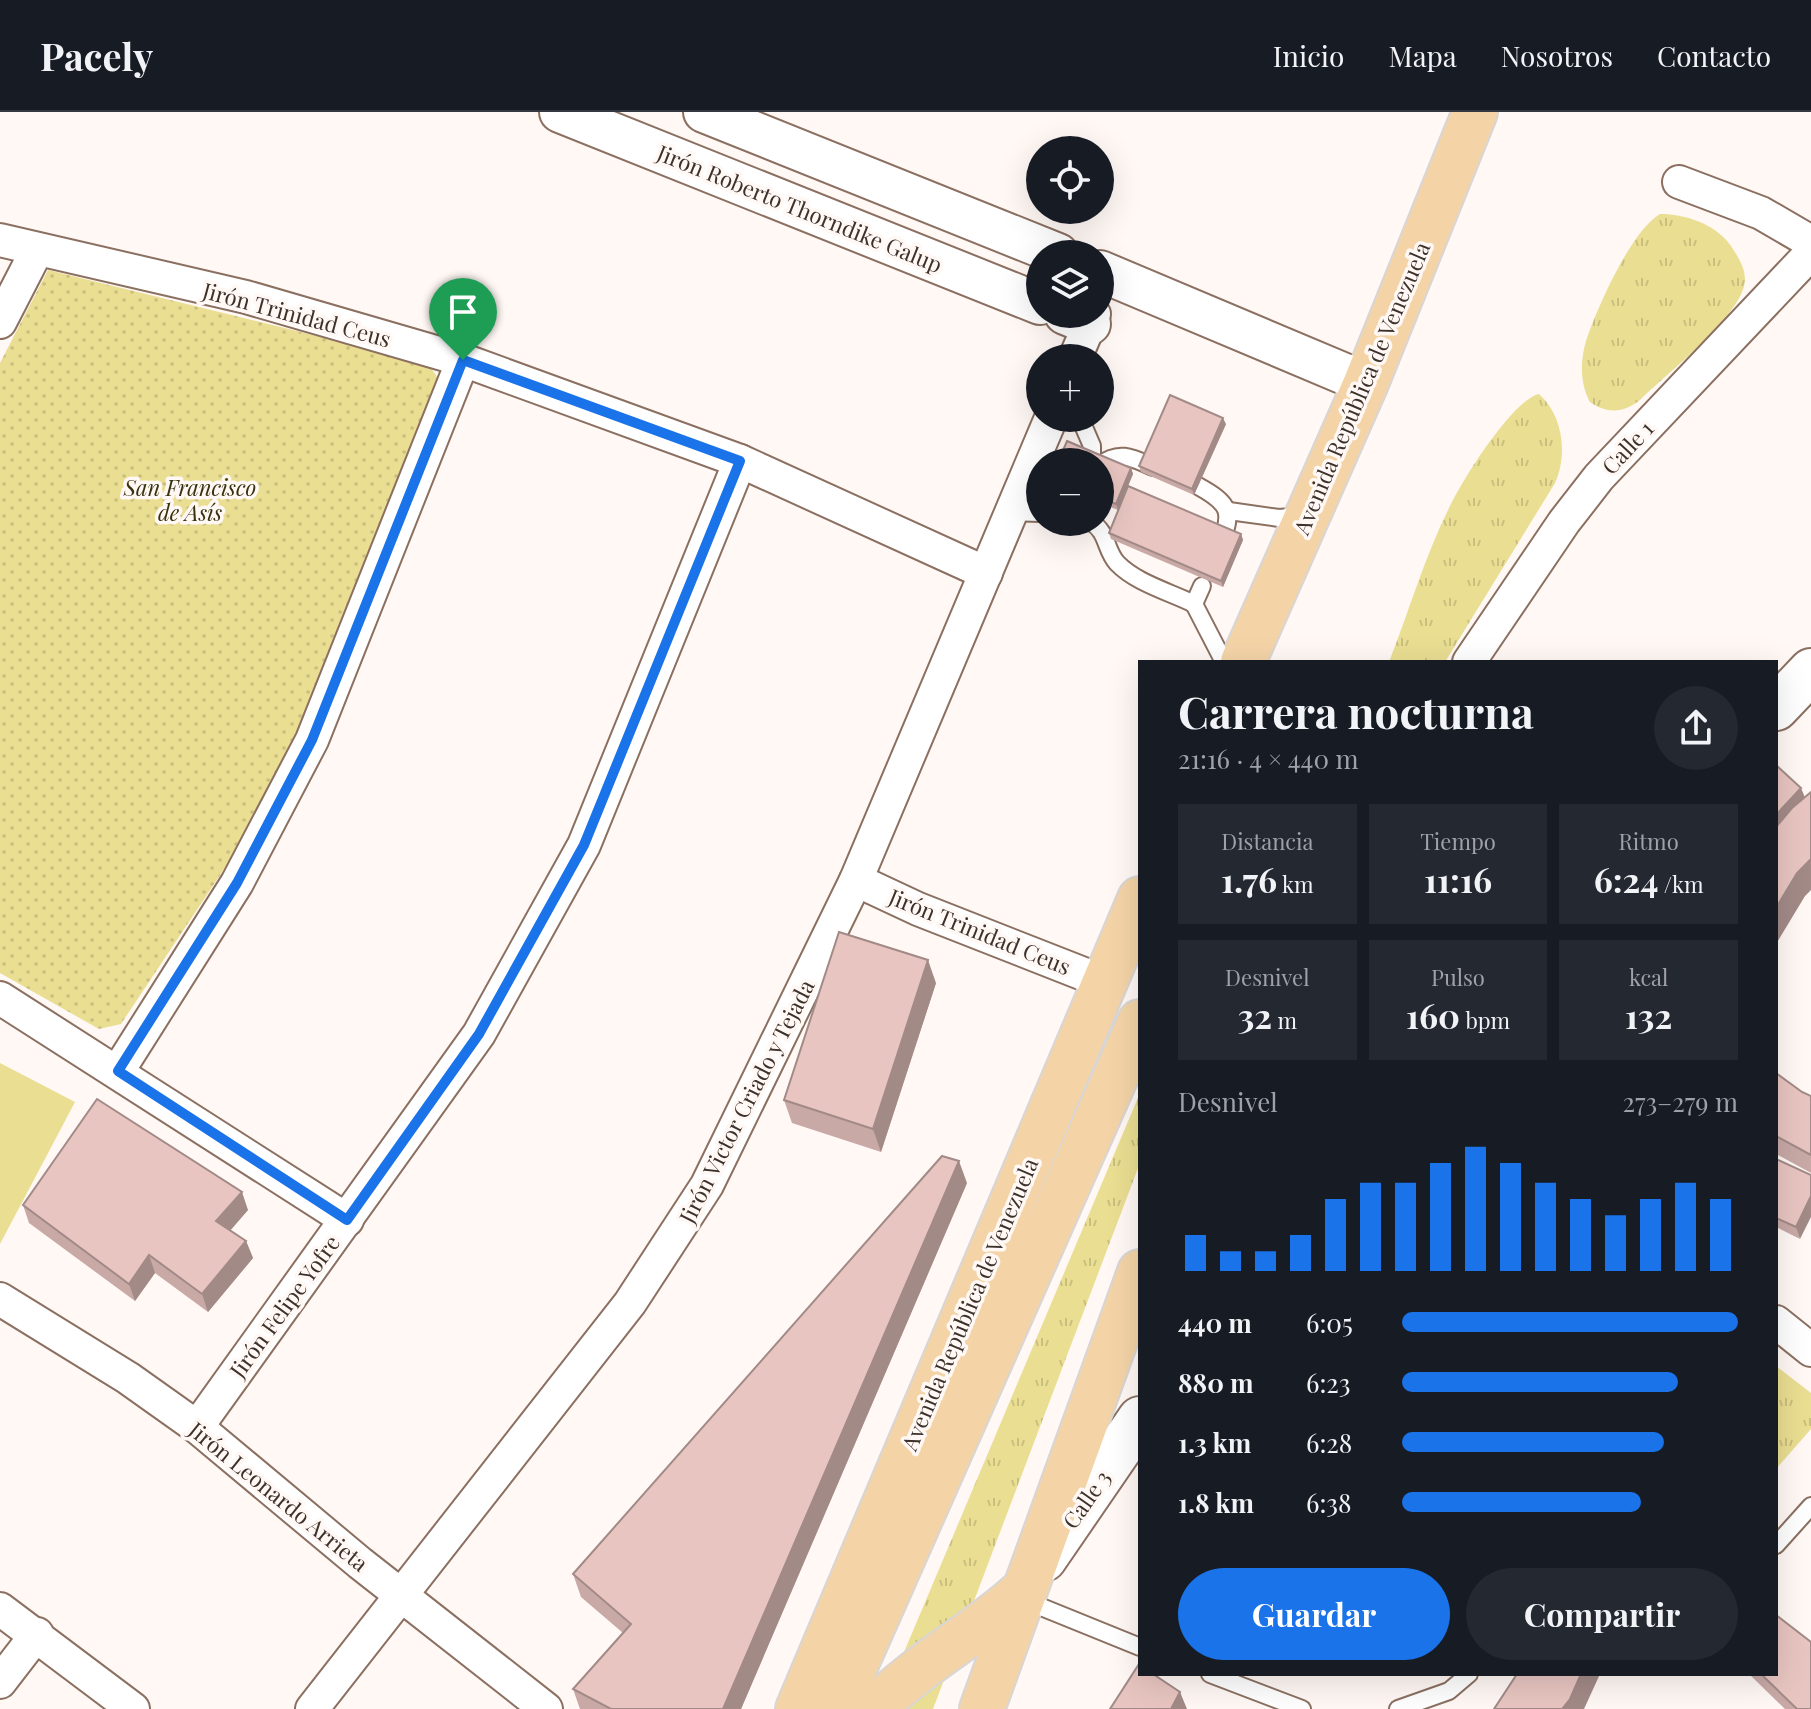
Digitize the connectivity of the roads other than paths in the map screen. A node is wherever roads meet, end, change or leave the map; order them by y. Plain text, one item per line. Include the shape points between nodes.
1 (560, 112) edge
2 (704, 112) edge
3 (1475, 112) edge
4 (1679, 182) dead end
5 (0, 240) edge
6 (1026, 241) edge
7 (1811, 242) edge
8 (37, 250) junction
9 (1811, 253) edge
10 (1026, 298) edge
11 (1114, 315) edge
12 (0, 322) edge
13 (463, 360) junction
14 (1366, 383) junction
15 (1114, 457) edge
16 (740, 461) junction
17 (1153, 467) edge
18 (1198, 486) edge
19 (1229, 511) junction
20 (1026, 513) edge
21 (1307, 516) junction
22 (1105, 536) edge
23 (1220, 544) edge
24 (986, 573) junction
25 (1202, 586) dead end
26 (1194, 604) junction
27 (1223, 660) edge
28 (1244, 660) edge
29 (1470, 660) edge
30 (1811, 671) edge
31 (1778, 706) edge
32 (856, 880) junction
33 (1138, 904) edge
34 (1104, 982) junction
35 (0, 998) edge
36 (1132, 1040) edge
37 (118, 1071) junction
38 (347, 1220) junction
39 (1138, 1278) edge
40 (0, 1299) edge
41 (1778, 1324) edge
42 (1811, 1350) edge
43 (1138, 1422) edge
44 (197, 1427) junction
45 (1811, 1506) edge
46 (1778, 1543) edge
47 (1026, 1588) junction
48 (402, 1595) junction
49 (0, 1609) edge
50 (37, 1634) junction
51 (1138, 1646) edge
52 (1215, 1676) edge
53 (1467, 1676) edge
54 (0, 1682) edge
55 (133, 1709) edge
56 (312, 1709) edge
57 (546, 1709) edge
58 (798, 1709) edge
59 (836, 1709) edge
60 (874, 1709) edge
61 (982, 1709) edge
62 (1302, 1709) edge
63 (1398, 1709) edge

1 - 10 street, Jirón Roberto Thorndike Galup
2 - 6 street
3 - 14 main road, Avenida República de Venezuela
4 - 7 street via 1761,213
5 - 8 street, Jirón Trinidad Ceus
8 - 12 street
8 - 13 street, Jirón Trinidad Ceus via 246,297
9 - 29 street, Calle 1 via 1599,477
11 - 14 street
13 - 16 street, Jirón Trinidad Ceus
13 - 37 street via 312,740 237,883
14 - 21 main road, Avenida República de Venezuela
15 - 17 lane via 1125,455
16 - 24 street, Jirón Trinidad Ceus
16 - 38 street, Jirón Felipe Yofre via 584,845 479,1034
18 - 19 lane via 1217,496
19 - 21 lane
19 - 23 lane
20 - 24 street, Jirón Victor Criado y Tejada
21 - 28 main road, Avenida República de Venezuela
22 - 26 lane via 1113,559 1126,572
24 - 32 street, Jirón Victor Criado y Tejada
25 - 26 lane
26 - 27 lane
30 - 31 main road
32 - 34 street, Jirón Trinidad Ceus
32 - 48 street, Jirón Victor Criado y Tejada via 735,1131 668,1248
33 - 34 main road, Avenida República de Venezuela
34 - 36 main road
34 - 58 main road, Avenida República de Venezuela
35 - 37 street
36 - 59 main road, Avenida República de Venezuela
37 - 38 street
38 - 44 street, Jirón Felipe Yofre
39 - 47 main road
40 - 44 street, Jirón Leonardo Arrieta
41 - 42 street
43 - 47 main road, Calle 3
44 - 48 street, Jirón Leonardo Arrieta
45 - 46 lane
47 - 51 lane
47 - 60 main road via 897,1685
47 - 61 main road
48 - 56 street, Jirón Victor Criado y Tejada
48 - 57 street, Jirón Leonardo Arrieta
49 - 50 street
50 - 54 street
50 - 55 street
52 - 62 lane
53 - 63 lane via 1449,1691

